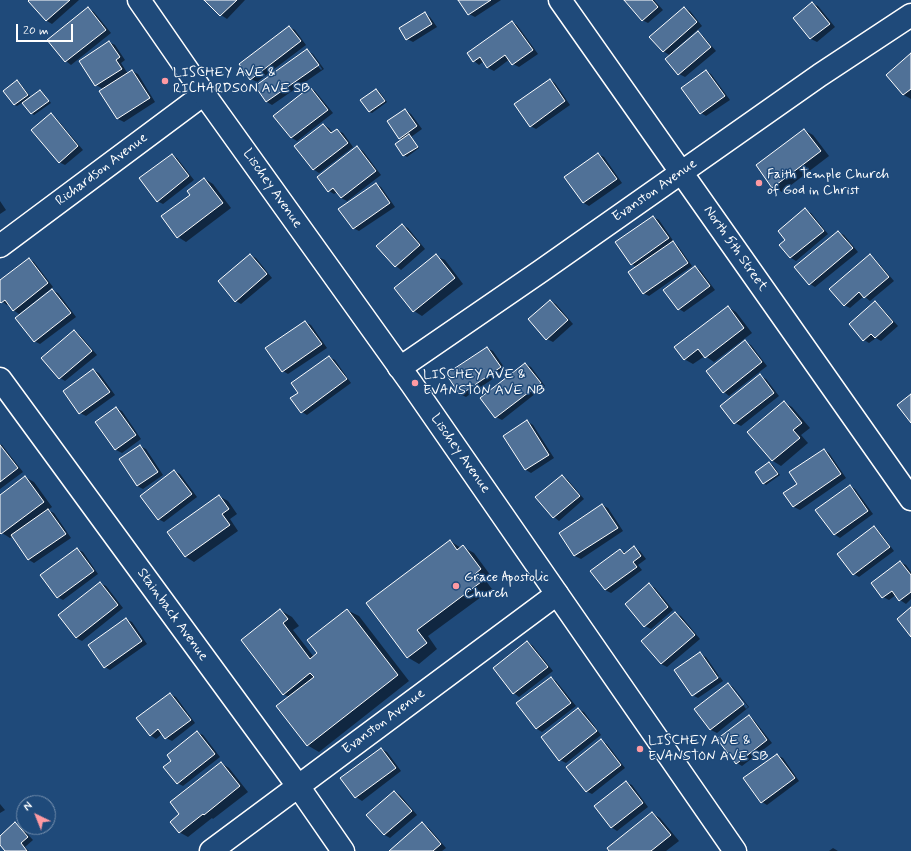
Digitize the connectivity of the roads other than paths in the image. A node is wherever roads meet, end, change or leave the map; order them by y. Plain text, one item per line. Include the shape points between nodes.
1 (140, 0) edge
2 (560, 0) edge
3 (911, 15) edge
4 (204, 94) junction
5 (681, 173) junction
6 (0, 246) edge
7 (399, 367) junction
8 (0, 379) edge
9 (911, 499) edge
10 (557, 594) junction
11 (298, 786) junction
12 (210, 851) edge
13 (343, 851) edge
14 (735, 851) edge

1 - 4 street, Lischey Avenue
2 - 5 street, North 5th Street
3 - 5 street, Evanston Avenue via 820,74
4 - 6 street, Richardson Avenue
4 - 7 street, Lischey Avenue
5 - 7 street, Evanston Avenue
5 - 9 street, North 5th Street
7 - 10 street, Lischey Avenue
8 - 11 street, Stainback Avenue
10 - 11 street, Evanston Avenue
10 - 14 street, Lischey Avenue
11 - 12 street, Evanston Avenue
11 - 13 street, Stainback Avenue

